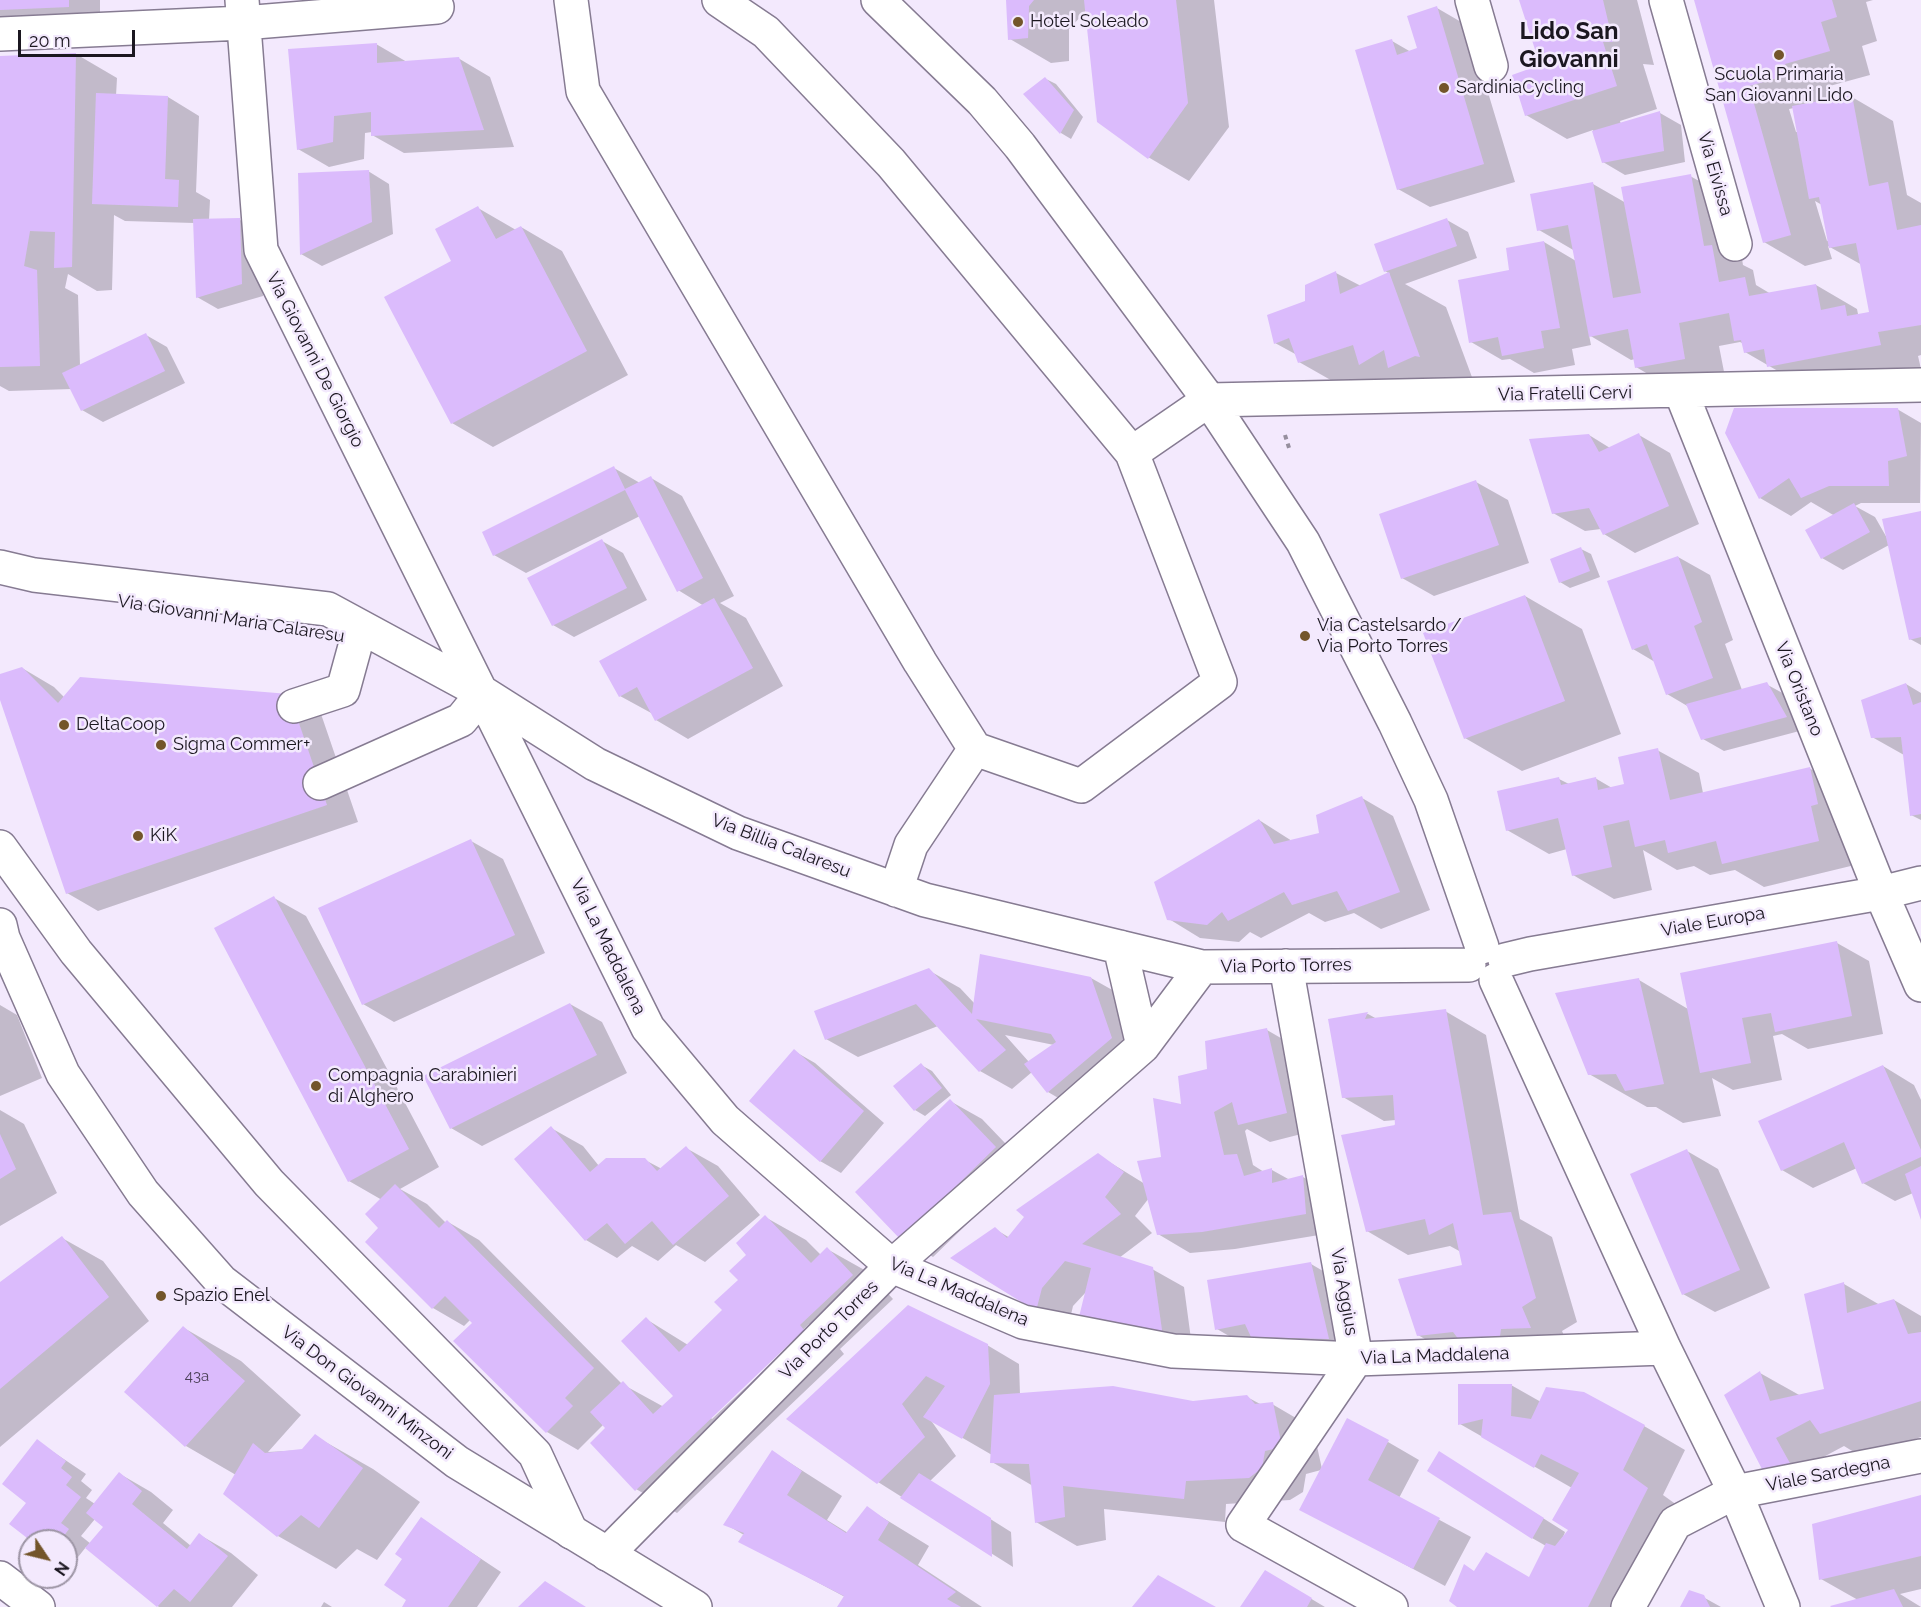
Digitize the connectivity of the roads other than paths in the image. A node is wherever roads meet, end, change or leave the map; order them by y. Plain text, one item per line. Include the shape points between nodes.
1 (571, 0) edge
2 (719, 0) edge
3 (878, 0) edge
4 (1472, 0) edge
5 (1665, 0) edge
6 (437, 7) dead end
7 (243, 12) edge
8 (0, 34) edge
9 (1491, 66) dead end
10 (1735, 244) dead end
11 (1921, 385) edge
12 (1681, 392) junction
13 (1209, 400) junction
14 (1132, 453) junction
15 (0, 567) edge
16 (0, 589) edge
17 (357, 639) junction
18 (403, 652) junction
19 (483, 693) junction
20 (294, 706) dead end
21 (975, 749) junction
22 (320, 783) dead end
23 (0, 848) edge
24 (1921, 884) edge
25 (896, 890) junction
26 (1881, 893) junction
27 (0, 925) edge
28 (1120, 947) junction
29 (1488, 963) junction
30 (1286, 966) junction
31 (1202, 967) junction
32 (1921, 985) edge
33 (1143, 1046) junction
34 (892, 1266) junction
35 (1664, 1348) junction
36 (1356, 1359) junction
37 (1921, 1456) edge
38 (1735, 1492) junction
39 (572, 1532) junction
40 (607, 1554) junction
41 (0, 1578) edge
42 (38, 1607) edge
43 (694, 1607) edge
44 (1391, 1607) edge
45 (1628, 1607) edge
46 (1783, 1607) edge

1 - 21 street via 582,91
2 - 14 street via 766,32 891,163
3 - 13 street via 982,101
4 - 9 street
5 - 10 street, Via Eivissa
6 - 7 street
7 - 8 street
7 - 19 street, Via Giovanni De Giorgio via 261,250
11 - 12 street, Via Fratelli Cervi
12 - 13 street, Via Fratelli Cervi
12 - 26 street, Via Oristano
13 - 14 street
13 - 29 street via 1303,542 1364,659 1431,800
14 - 21 street via 1220,681 1081,786
15 - 18 street, Via Giovanni Maria Calaresu via 34,575 328,609
16 - 17 street, Via Giovanni Maria Calaresu via 33,590 324,630
17 - 18 street, Via Giovanni Maria Calaresu
17 - 20 street via 343,690
18 - 19 street, Via Billia Calaresu
19 - 22 street via 461,720
19 - 25 street, Via Billia Calaresu via 596,764 738,833
19 - 34 street, Via La Maddalena via 648,1028 725,1120
21 - 25 street via 910,845
23 - 39 street via 76,952 269,1183 535,1454
24 - 26 street, Viale Europa
25 - 28 street, Via Billia Calaresu
26 - 29 street, Viale Europa
26 - 32 street, Via Oristano
27 - 39 street, Via Don Giovanni Minzoni via 63,1074 143,1193 221,1281 457,1462
28 - 31 street
28 - 33 street
29 - 30 street, Via Porto Torres
29 - 35 street
30 - 31 street, Via Porto Torres
30 - 36 street, Via Aggius
31 - 33 street, Via Porto Torres
33 - 34 street, Via Porto Torres
34 - 36 street, Via La Maddalena via 1023,1322 1173,1351
34 - 40 street, Via Porto Torres
35 - 36 street, Via La Maddalena
35 - 38 street
36 - 44 street, Via Aggius via 1243,1526
37 - 38 street, Viale Sardegna
38 - 45 street, Viale Sardegna via 1675,1523
38 - 46 street
39 - 40 street, Via Don Giovanni Minzoni
40 - 43 street, Via Don Giovanni Minzoni
41 - 42 street

